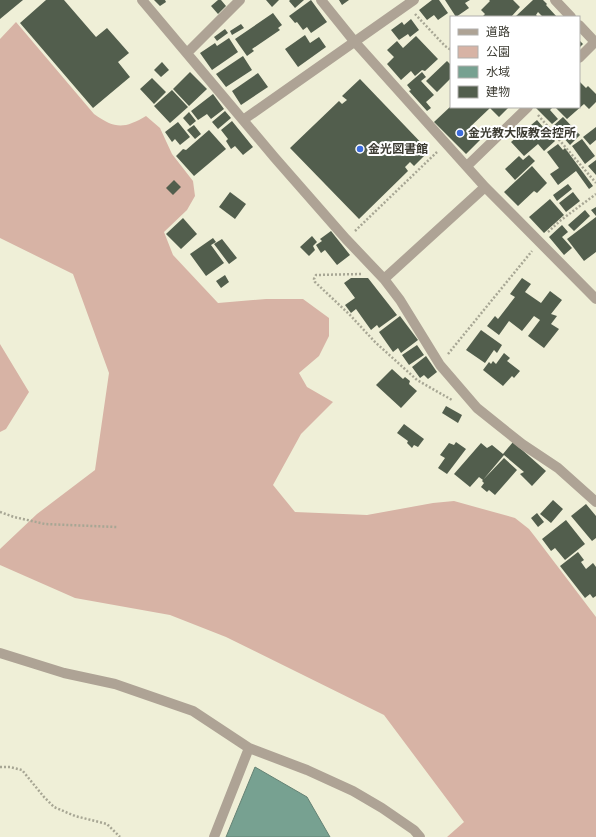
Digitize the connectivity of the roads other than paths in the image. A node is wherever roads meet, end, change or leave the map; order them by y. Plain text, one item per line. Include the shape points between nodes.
1 (142, 0) edge
2 (240, 0) edge
3 (321, 0) edge
4 (555, 0) edge
5 (410, 3) edge
6 (570, 16) edge
7 (580, 26) edge
8 (354, 41) junction
9 (596, 43) edge
10 (187, 53) junction
11 (580, 57) edge
12 (527, 108) edge
13 (243, 120) junction
14 (467, 166) junction
15 (485, 187) junction
16 (381, 276) junction
17 (596, 299) edge
18 (596, 502) edge
19 (0, 653) edge
20 (249, 748) junction
21 (214, 837) edge
22 (420, 837) edge

1 - 10 street
2 - 10 street
3 - 8 street
4 - 6 street
5 - 8 street
7 - 9 street
8 - 13 street
8 - 14 street
9 - 11 street
10 - 13 street
12 - 14 street
13 - 16 street
14 - 15 street
15 - 16 street
15 - 17 street
16 - 18 street via 400,300 440,364 477,408 522,444 558,468
19 - 20 street via 64,673 115,684 193,711
20 - 21 street
20 - 22 street via 353,791 382,808

